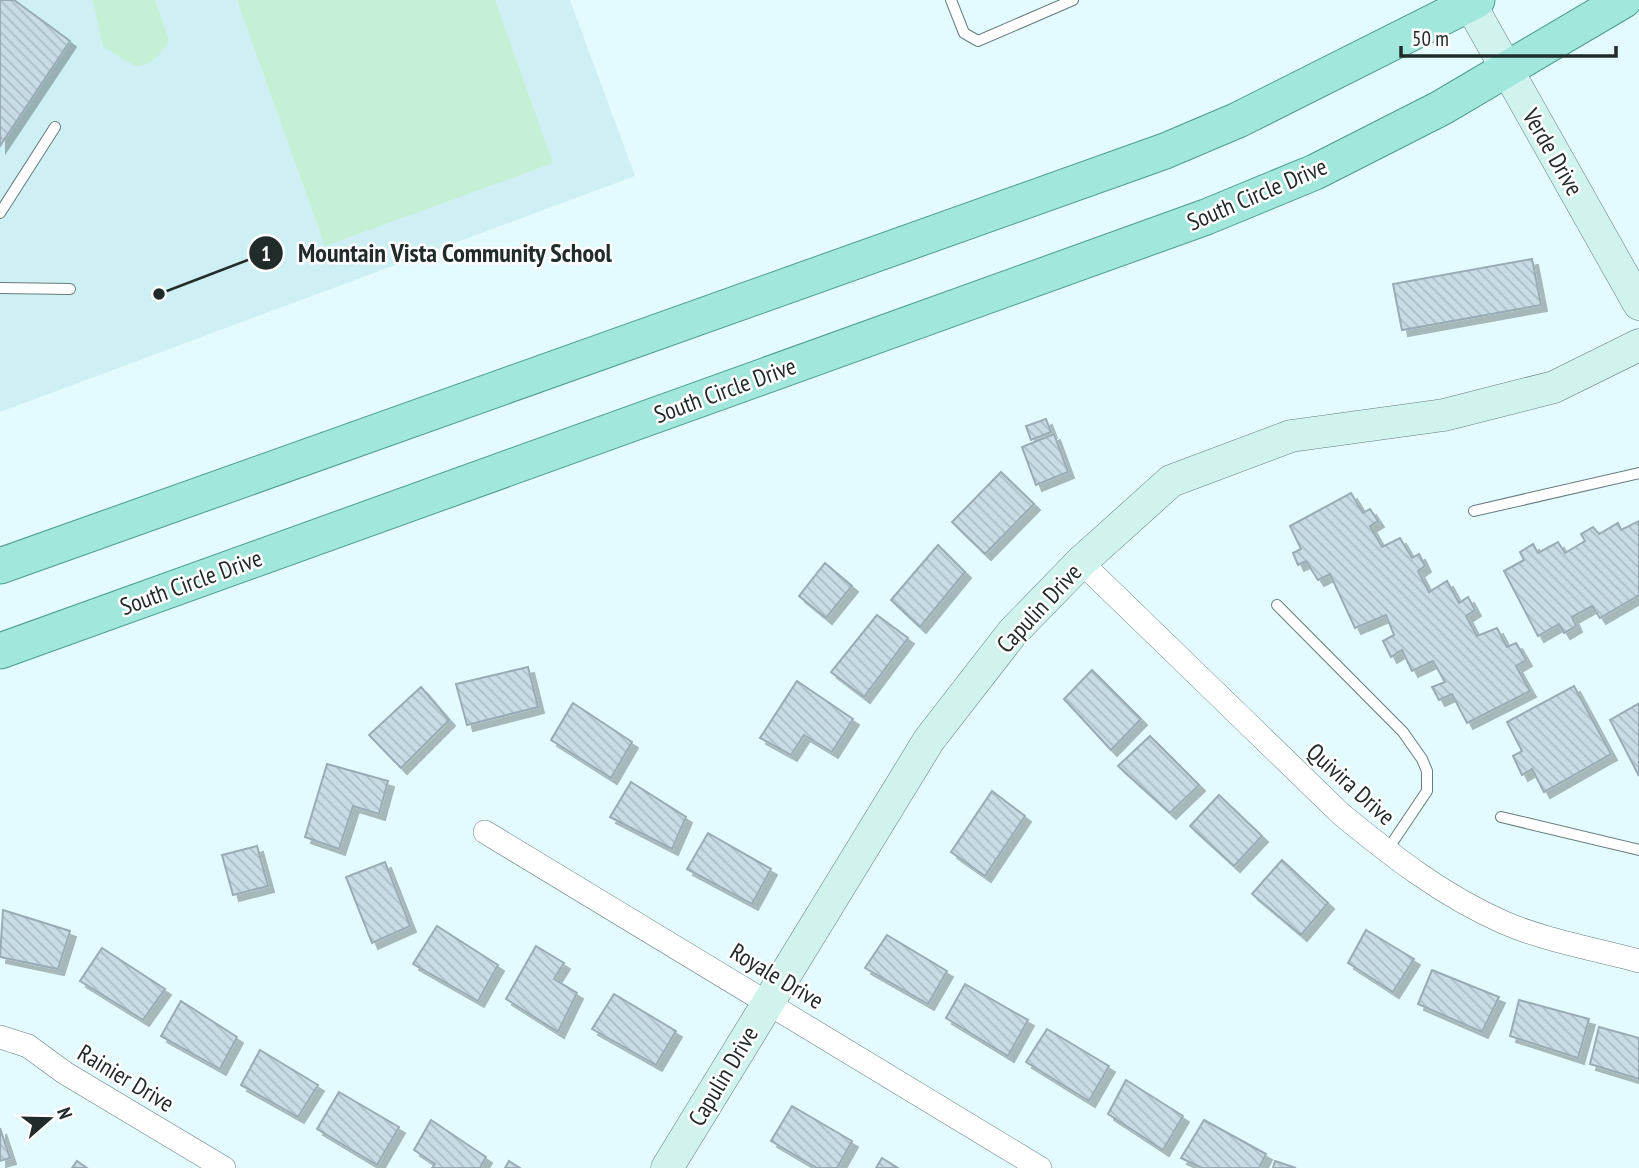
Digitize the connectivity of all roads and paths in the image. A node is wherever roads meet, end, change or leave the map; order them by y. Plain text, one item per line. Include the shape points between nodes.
1 (951, 0) edge
2 (1073, 0) edge
3 (1624, 0) edge
4 (1472, 1) edge
5 (1506, 70) junction
6 (55, 127) dead end
7 (0, 213) edge
8 (0, 288) edge
9 (70, 289) dead end
10 (1639, 304) edge
11 (1639, 345) edge
12 (1639, 472) edge
13 (1474, 511) dead end
14 (1081, 562) junction
15 (0, 566) edge
16 (1277, 605) dead end
17 (0, 651) edge
18 (1501, 817) dead end
19 (485, 832) dead end
20 (1639, 850) edge
21 (1386, 852) junction
22 (1639, 961) edge
23 (768, 1001) junction
24 (0, 1037) edge
25 (224, 1168) edge
26 (667, 1168) edge
27 (1040, 1168) edge

1 - 2 lane via 964,33 978,41
3 - 5 main road, South Circle Drive
4 - 5 street, Verde Drive
4 - 15 main road via 1238,120 1165,151
5 - 10 street, Verde Drive
5 - 17 main road, South Circle Drive via 1315,172 1206,217
6 - 7 lane
8 - 9 lane
11 - 14 street, Capulin Drive via 1553,387 1444,415 1292,436 1171,481
12 - 13 lane
14 - 21 street, Quivira Drive
14 - 23 street, Capulin Drive via 1012,632 929,740
16 - 21 lane via 1403,732 1427,771 1427,791
18 - 20 lane
19 - 23 street, Royale Drive
21 - 22 street, Quivira Drive via 1446,894 1507,924
23 - 26 street, Capulin Drive
23 - 27 street, Royale Drive
24 - 25 street, Rainier Drive via 28,1046

